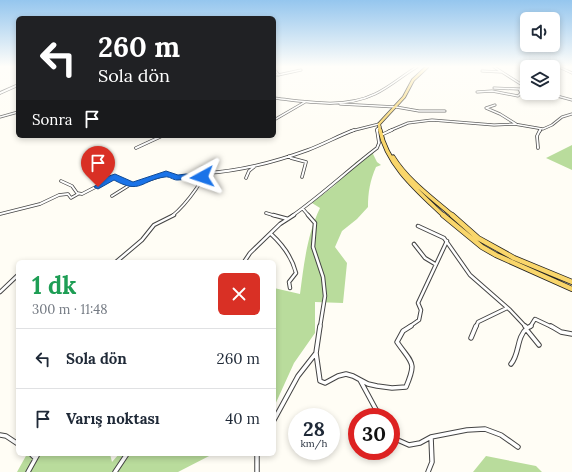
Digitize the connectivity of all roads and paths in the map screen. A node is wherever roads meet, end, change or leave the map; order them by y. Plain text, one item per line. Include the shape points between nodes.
1 (382, 89) edge
2 (409, 89) edge
3 (519, 89) edge
4 (478, 92) dead end
5 (560, 97) edge
6 (276, 98) edge
7 (572, 100) edge
8 (305, 102) junction
9 (332, 104) junction
10 (495, 105) dead end
11 (396, 107) junction
12 (445, 111) dead end
13 (16, 113) edge
14 (572, 114) edge
15 (0, 117) edge
16 (276, 118) edge
17 (516, 124) junction
18 (380, 126) junction
19 (541, 130) junction
20 (381, 135) junction
21 (158, 138) edge
22 (136, 148) dead end
23 (538, 148) dead end
24 (388, 150) junction
25 (289, 156) junction
26 (254, 166) junction
27 (206, 173) junction
28 (302, 177) dead end
29 (246, 178) dead end
30 (61, 181) dead end
31 (128, 184) junction
32 (79, 194) junction
33 (112, 196) dead end
34 (303, 209) junction
35 (266, 213) dead end
36 (0, 214) edge
37 (289, 219) junction
38 (418, 226) dead end
39 (271, 234) junction
40 (446, 241) junction
41 (414, 244) dead end
42 (118, 260) edge
43 (245, 260) edge
44 (436, 264) junction
45 (16, 277) edge
46 (572, 282) edge
47 (290, 288) dead end
48 (572, 289) edge
49 (0, 292) edge
50 (507, 308) junction
51 (527, 328) junction
52 (572, 334) edge
53 (471, 338) dead end
54 (539, 345) dead end
55 (316, 353) junction
56 (511, 364) dead end
57 (360, 380) junction
58 (375, 408) edge
59 (276, 416) edge
60 (0, 435) edge
61 (431, 437) junction
62 (400, 441) edge
63 (16, 443) edge
64 (518, 447) dead end
65 (37, 456) edge
66 (126, 456) edge
67 (256, 456) edge
68 (28, 472) edge
69 (116, 472) edge
70 (257, 472) edge
71 (428, 472) edge

1 - 9 street via 357,100
2 - 11 main road
3 - 4 street via 521,93 518,96
5 - 7 street
6 - 8 street
8 - 9 street
8 - 16 street
9 - 11 street
10 - 17 street via 486,108
11 - 12 street via 419,111
11 - 18 main road
13 - 15 street
14 - 19 street
17 - 19 street
17 - 20 street via 494,125 432,120 408,123
18 - 20 main road
18 - 25 street via 345,133
18 - 34 street via 377,129 377,148
19 - 23 street via 537,136
20 - 24 main road
21 - 22 street
24 - 46 main road via 398,165 419,186 478,238 514,258
24 - 48 main road via 395,165 408,181 470,238 511,263
25 - 26 street
25 - 28 street via 306,162
26 - 27 street
26 - 29 street via 248,171
27 - 31 street via 194,178 179,178 165,174 134,185
27 - 42 street via 182,208 154,225 142,240
30 - 32 street via 72,186
31 - 32 street via 114,177 88,192
31 - 33 street
32 - 36 street via 71,198 68,194 59,195 40,204
34 - 37 street
34 - 55 street via 315,223 313,246 323,277 325,296
35 - 37 street
37 - 39 street
38 - 40 street
39 - 43 street
39 - 47 street via 294,262 296,273 289,282
40 - 44 street
40 - 50 street via 470,275
41 - 44 street via 425,258
44 - 57 street via 418,303 419,320 403,332 397,342 413,364 406,386 375,386
45 - 49 street
50 - 51 street
50 - 53 street via 478,322
51 - 52 street via 535,319 560,332
51 - 54 street
51 - 56 street via 520,336 516,360
55 - 57 street via 319,378 322,382 346,374
55 - 59 street via 298,376
57 - 58 street
60 - 63 street
61 - 62 street via 409,445
61 - 64 street via 485,429 501,435
61 - 71 street via 432,462
65 - 68 street
66 - 69 street
67 - 70 street

